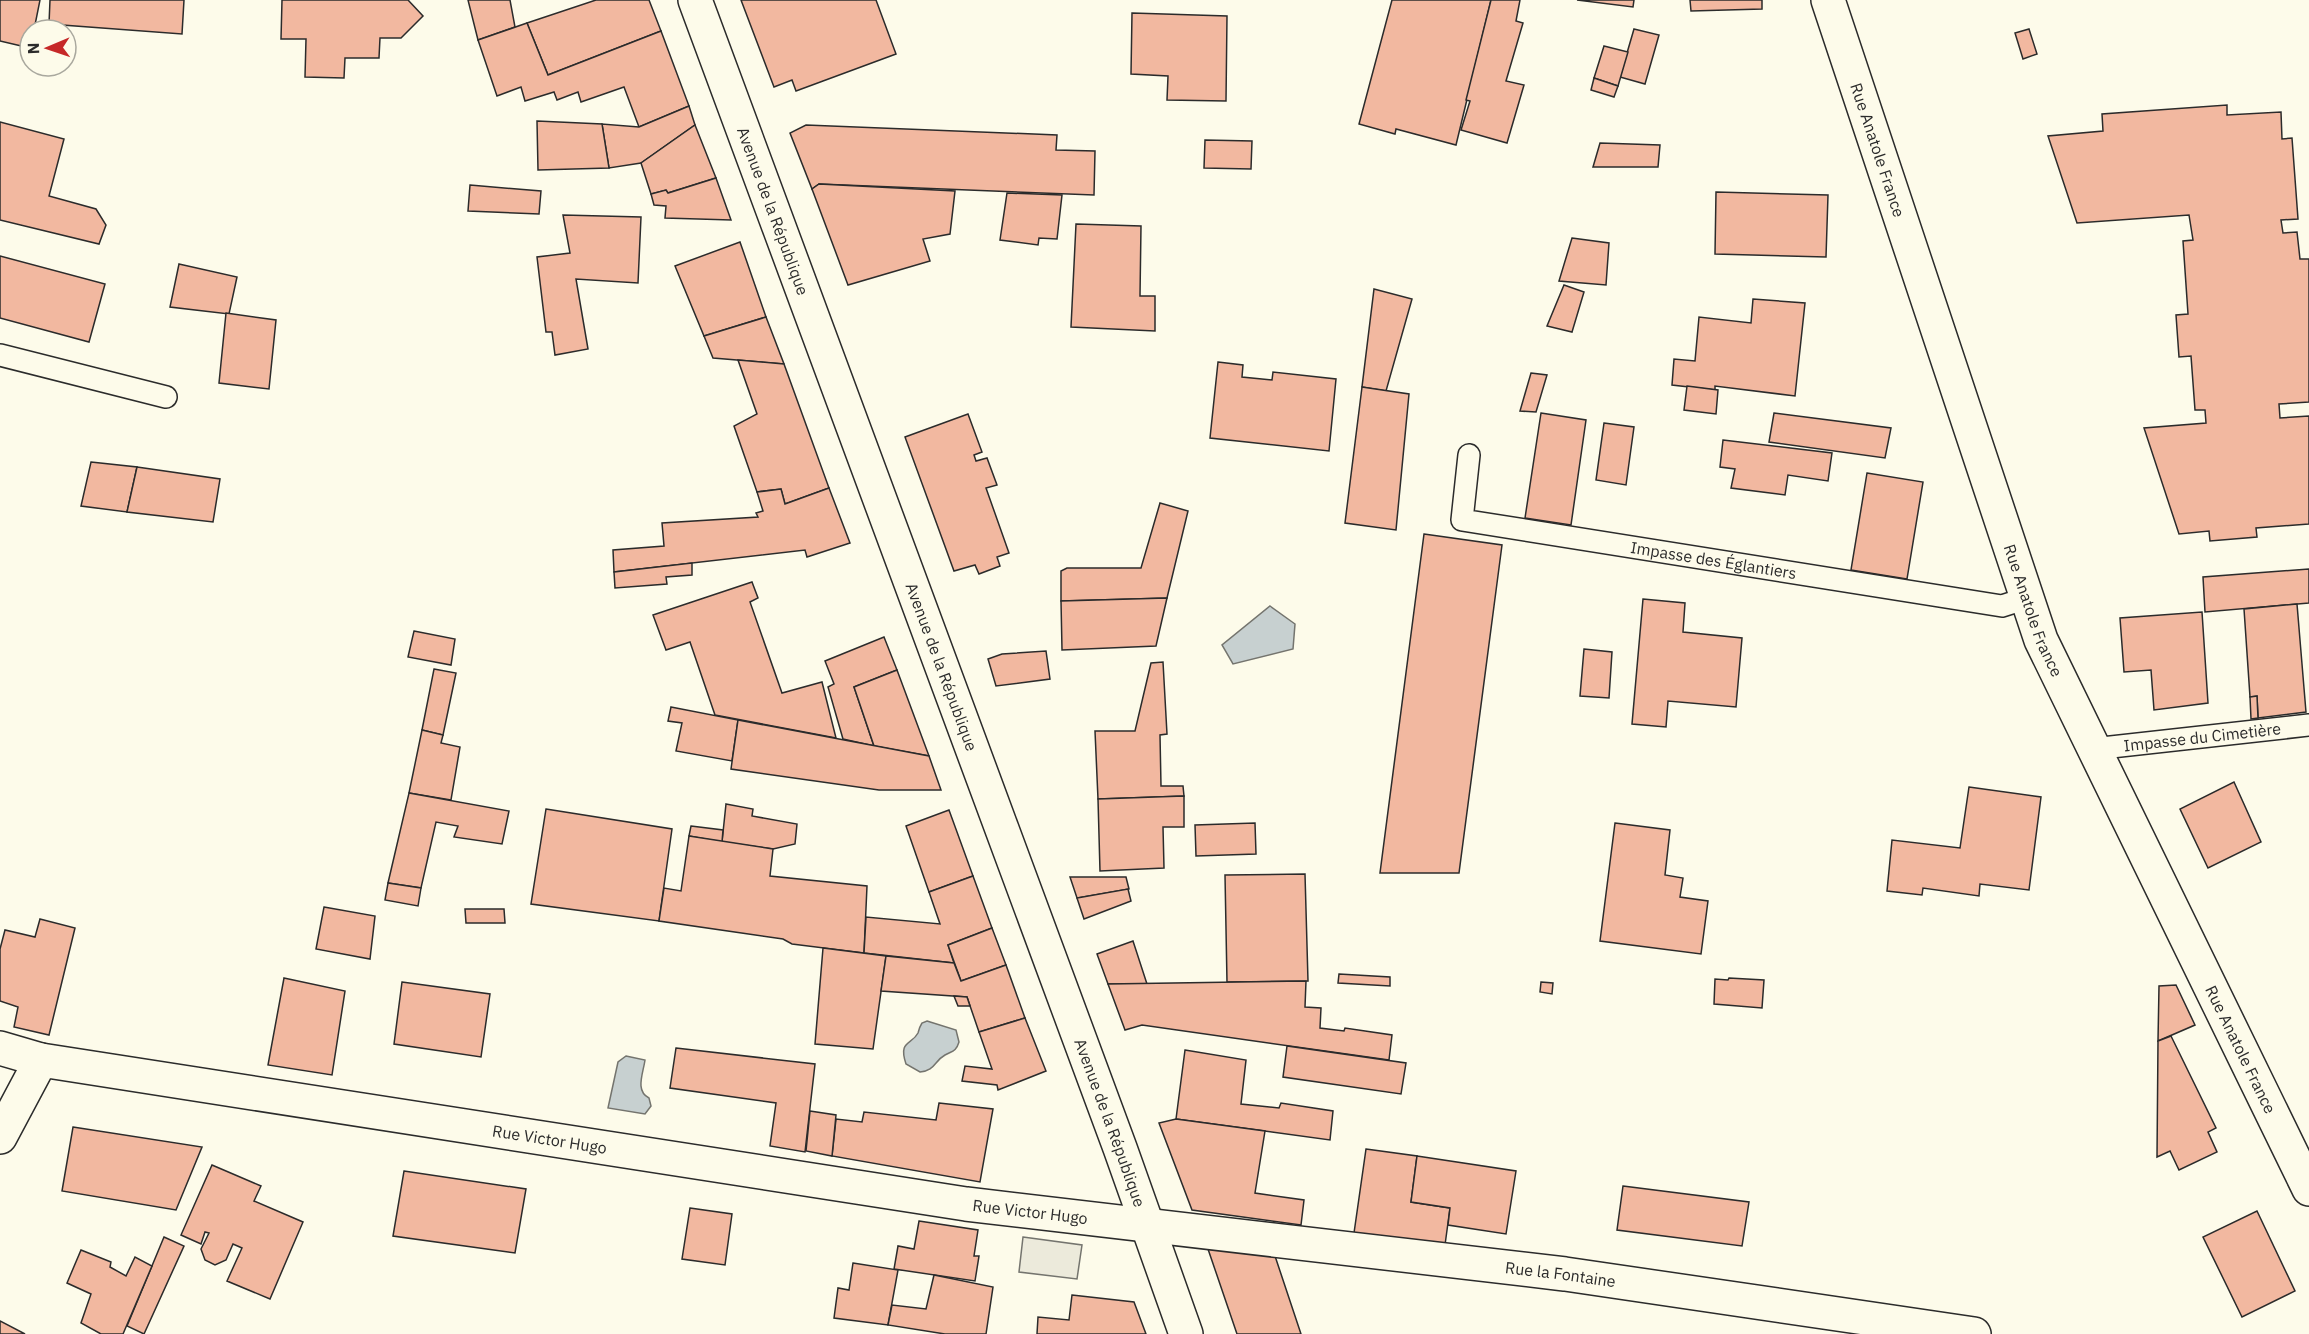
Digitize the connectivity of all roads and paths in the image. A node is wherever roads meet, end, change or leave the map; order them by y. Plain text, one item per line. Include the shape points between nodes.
1 (695, 0) edge
2 (1828, 0) edge
3 (0, 355) edge
4 (166, 397) dead end
5 (1469, 454) dead end
6 (2027, 598) junction
7 (2309, 725) edge
8 (2093, 749) junction
9 (0, 1048) edge
10 (41, 1060) junction
11 (0, 1137) edge
12 (2309, 1189) edge
13 (1146, 1224) junction
14 (1186, 1334) edge
15 (1974, 1334) edge

1 - 13 street, Avenue de la République
2 - 6 street, Rue Anatole France
3 - 4 lane
5 - 6 lane, Impasse des Églantiers via 1462,520 2002,606
6 - 8 street, Rue Anatole France via 2041,640
7 - 8 lane, Impasse du Cimetière
8 - 12 street, Rue Anatole France
9 - 10 street, Rue Victor Hugo
10 - 11 street
10 - 13 street, Rue Victor Hugo via 966,1204
13 - 14 street, Avenue de la République
13 - 15 street, Rue la Fontaine via 1565,1274

